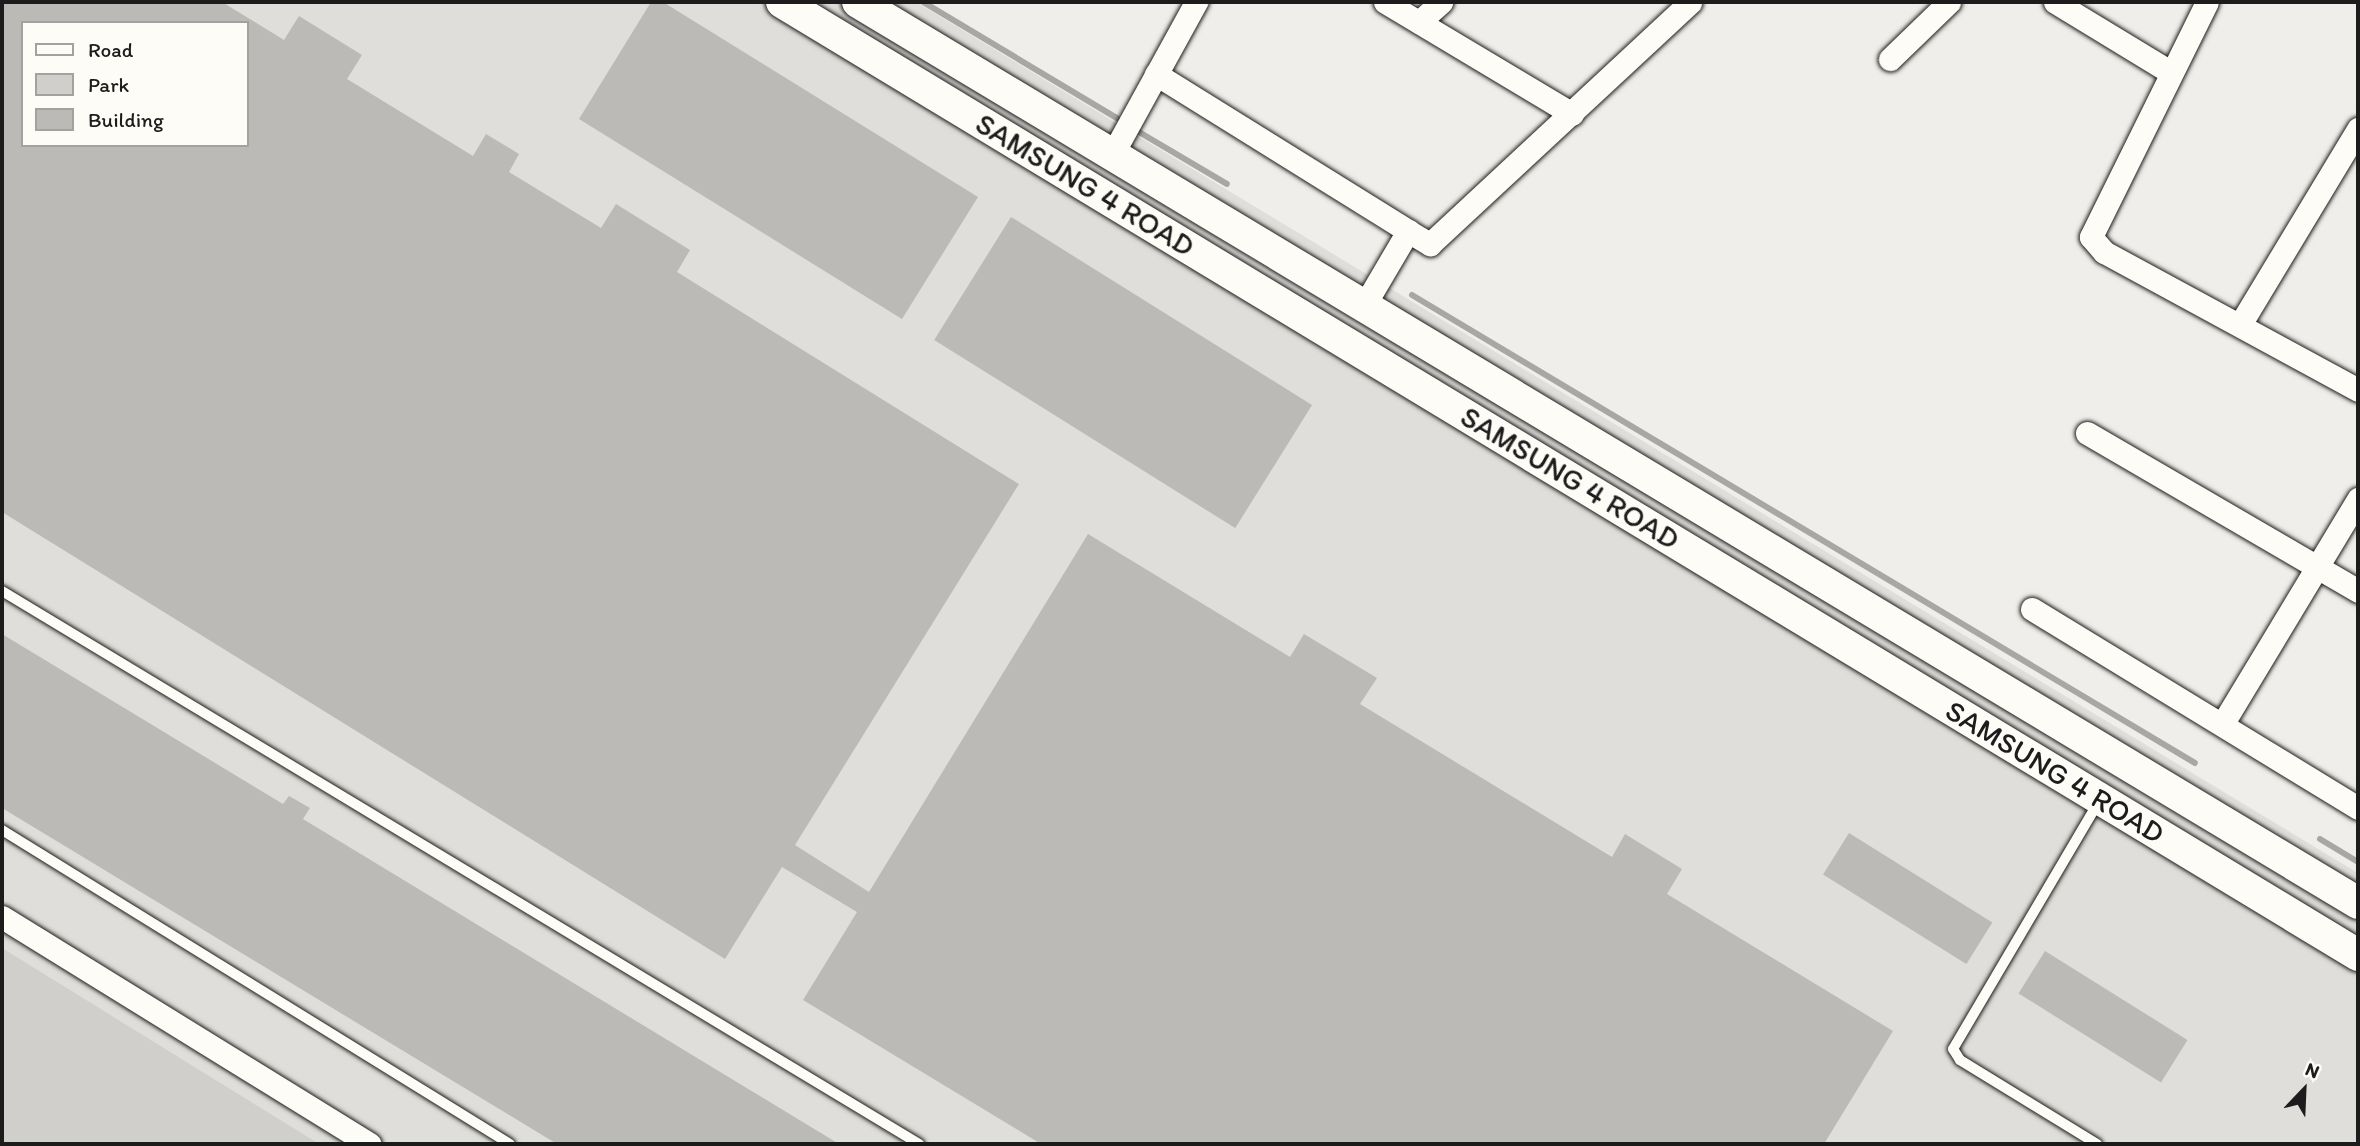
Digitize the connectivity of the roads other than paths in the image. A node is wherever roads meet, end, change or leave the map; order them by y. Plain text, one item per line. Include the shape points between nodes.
1 (782, 2) edge
2 (858, 2) edge
3 (1196, 2) edge
4 (1385, 2) edge
5 (1441, 2) edge
6 (1690, 2) edge
7 (1949, 2) edge
8 (2055, 2) edge
9 (2207, 2) edge
10 (1419, 22) junction
11 (1890, 59) dead end
12 (2170, 72) junction
13 (1156, 74) junction
14 (1572, 114) junction
15 (2358, 129) edge
16 (1112, 155) junction
17 (1408, 231) junction
18 (1365, 304) junction
19 (2241, 323) junction
20 (1344, 341) junction
21 (1504, 388) junction
22 (2358, 390) edge
23 (1482, 425) junction
24 (2087, 433) dead end
25 (2358, 499) edge
26 (2318, 567) junction
27 (2, 591) edge
28 (2358, 591) edge
29 (2032, 609) dead end
30 (2223, 723) junction
31 (2122, 761) junction
32 (2100, 799) junction
33 (2358, 808) edge
34 (2, 830) edge
35 (2321, 880) junction
36 (2358, 903) edge
37 (2, 916) edge
38 (2297, 918) junction
39 (2358, 955) edge
40 (370, 1144) edge
41 (510, 1144) edge
42 (919, 1144) edge
43 (2097, 1144) edge

1 - 20 main road, SAMSUNG 4 ROAD
2 - 16 main road, SAMSUNG 4 ROAD
3 - 13 street
4 - 10 street
5 - 10 street
6 - 14 street
7 - 11 street
8 - 12 street
9 - 12 street
10 - 14 street
12 - 19 street via 2091,237 2104,252
13 - 16 street
13 - 17 street
14 - 17 street via 1430,244
15 - 19 street
16 - 18 main road, SAMSUNG 4 ROAD
17 - 18 street
18 - 20 main road
18 - 21 main road, SAMSUNG 4 ROAD
19 - 22 street
20 - 23 main road, SAMSUNG 4 ROAD
21 - 23 main road
21 - 31 main road, SAMSUNG 4 ROAD
23 - 32 main road, SAMSUNG 4 ROAD
24 - 26 street
25 - 26 street
26 - 28 street
26 - 30 street
27 - 42 lane
29 - 30 street
30 - 33 street
31 - 32 main road
31 - 35 main road, SAMSUNG 4 ROAD
32 - 38 main road, SAMSUNG 4 ROAD
32 - 43 lane via 1953,1049 1960,1060
34 - 41 lane
35 - 36 main road, SAMSUNG 4 ROAD
35 - 38 main road
37 - 40 street
38 - 39 main road, SAMSUNG 4 ROAD

